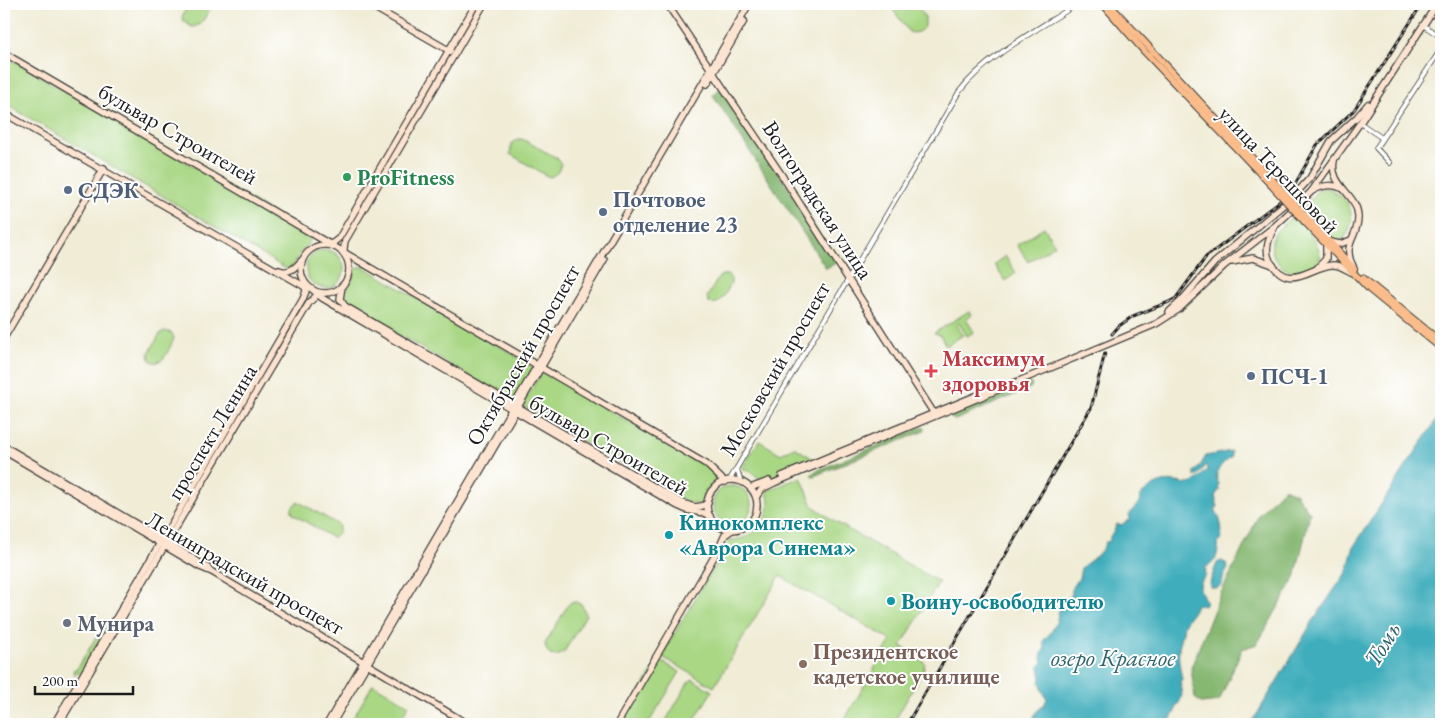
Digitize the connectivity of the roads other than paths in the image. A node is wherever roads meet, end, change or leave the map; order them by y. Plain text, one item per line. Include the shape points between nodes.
1 (368, 4) edge
2 (476, 4) edge
3 (484, 4) edge
4 (667, 4) edge
5 (750, 4) edge
6 (754, 4) edge
7 (1077, 4) edge
8 (1102, 4) edge
9 (1109, 4) edge
10 (1436, 4) edge
11 (1423, 25) junction
12 (1441, 37) edge
13 (1441, 49) edge
14 (449, 50) junction
15 (4, 52) edge
16 (455, 54) junction
17 (712, 71) junction
18 (4, 109) edge
19 (4, 113) edge
20 (1360, 123) junction
21 (1382, 138) junction
22 (1331, 141) junction
23 (1339, 150) junction
24 (1335, 156) junction
25 (1390, 163) dead end
26 (103, 169) junction
27 (1277, 189) junction
28 (1343, 189) junction
29 (1311, 192) junction
30 (1275, 226) junction
31 (1351, 240) junction
32 (1328, 243) junction
33 (330, 245) junction
34 (343, 253) junction
35 (302, 260) junction
36 (1225, 265) junction
37 (1273, 265) junction
38 (1204, 272) junction
39 (1354, 272) junction
40 (1311, 273) junction
41 (848, 278) junction
42 (1209, 280) junction
43 (342, 286) junction
44 (313, 290) junction
45 (4, 338) edge
46 (1441, 342) edge
47 (1441, 348) edge
48 (540, 366) junction
49 (515, 408) junction
50 (935, 414) junction
51 (4, 446) edge
52 (4, 451) edge
53 (737, 469) junction
54 (727, 481) junction
55 (741, 482) junction
56 (750, 488) junction
57 (756, 497) junction
58 (708, 503) junction
59 (710, 516) junction
60 (720, 526) junction
61 (732, 530) junction
62 (723, 540) junction
63 (163, 542) junction
64 (365, 664) junction
65 (54, 724) edge
66 (59, 724) edge
67 (327, 724) edge
68 (332, 724) edge
69 (468, 724) edge
70 (617, 724) edge

1 - 14 main road
2 - 14 main road
3 - 16 main road
4 - 17 main road, Волгоградская улица
5 - 17 main road, Октябрьский проспект
6 - 17 main road, Октябрьский проспект
7 - 41 street, Московский проспект via 986,63 968,79
8 - 27 main road, улица Терешковой
9 - 27 main road, улица Терешковой
10 - 11 main road
10 - 22 main road via 1372,98
11 - 12 street
11 - 20 main road
13 - 21 street
14 - 16 main road
14 - 33 main road via 339,238
15 - 33 main road, бульвар Строителей
16 - 34 main road via 345,242
17 - 41 main road, Волгоградская улица
17 - 48 main road, Октябрьский проспект
18 - 26 main road, бульвар Строителей
19 - 26 main road, бульвар Строителей
20 - 21 street
20 - 23 main road
21 - 25 street via 1376,148
22 - 23 main road via 1339,143
22 - 38 main road via 1310,178 1293,197
23 - 24 main road
24 - 28 main road via 1333,172
24 - 29 main road
26 - 35 main road, бульвар Строителей via 281,271 290,271
26 - 44 main road, бульвар Строителей
26 - 45 main road
27 - 32 main road, улица Терешковой, bridge
28 - 29 main road via 1328,185
28 - 31 main road via 1358,211 1358,226
29 - 30 main road
30 - 36 main road
30 - 37 main road via 1267,249
31 - 32 main road via 1340,244
31 - 39 main road via 1349,256
32 - 39 main road, улица Терешковой
32 - 40 main road via 1326,258
33 - 34 main road
33 - 35 main road via 313,247
34 - 43 main road via 349,272
34 - 48 main road, бульвар Строителей
35 - 44 main road via 301,272
36 - 37 main road via 1249,258
36 - 42 main road
37 - 40 main road via 1292,276
38 - 42 main road via 1204,279
38 - 50 main road via 1182,301 1155,321
39 - 40 main road via 1335,265
39 - 46 main road, улица Терешковой
39 - 47 main road, улица Терешковой via 1382,300
41 - 50 main road, Волгоградская улица
41 - 53 street, Московский проспект
42 - 50 main road via 1178,310 1156,324
43 - 44 main road via 336,291
43 - 49 main road, бульвар Строителей via 340,296 343,305
44 - 49 main road, бульвар Строителей
44 - 63 main road, проспект Ленина via 309,303
44 - 63 main road, проспект Ленина via 303,299
48 - 49 main road, Октябрьский проспект
48 - 54 main road, бульвар Строителей via 706,464
49 - 58 main road, бульвар Строителей via 679,501 697,507
49 - 59 main road, бульвар Строителей via 676,505
49 - 64 main road, Октябрьский проспект
50 - 56 main road
50 - 57 main road via 769,485
51 - 63 main road, Ленинградский проспект
52 - 63 main road, Ленинградский проспект
53 - 54 street, Московский проспект
53 - 55 street
54 - 55 main road
54 - 58 main road via 713,490
55 - 56 main road
56 - 57 main road
57 - 61 main road via 757,509 752,520
58 - 59 main road
59 - 60 main road
60 - 61 main road
60 - 62 main road
61 - 62 main road
62 - 70 main road
63 - 64 main road, Ленинградский проспект
63 - 65 main road, проспект Ленина
63 - 66 main road, проспект Ленина
64 - 67 main road, Октябрьский проспект
64 - 68 main road, Октябрьский проспект
64 - 69 main road, Ленинградский проспект

